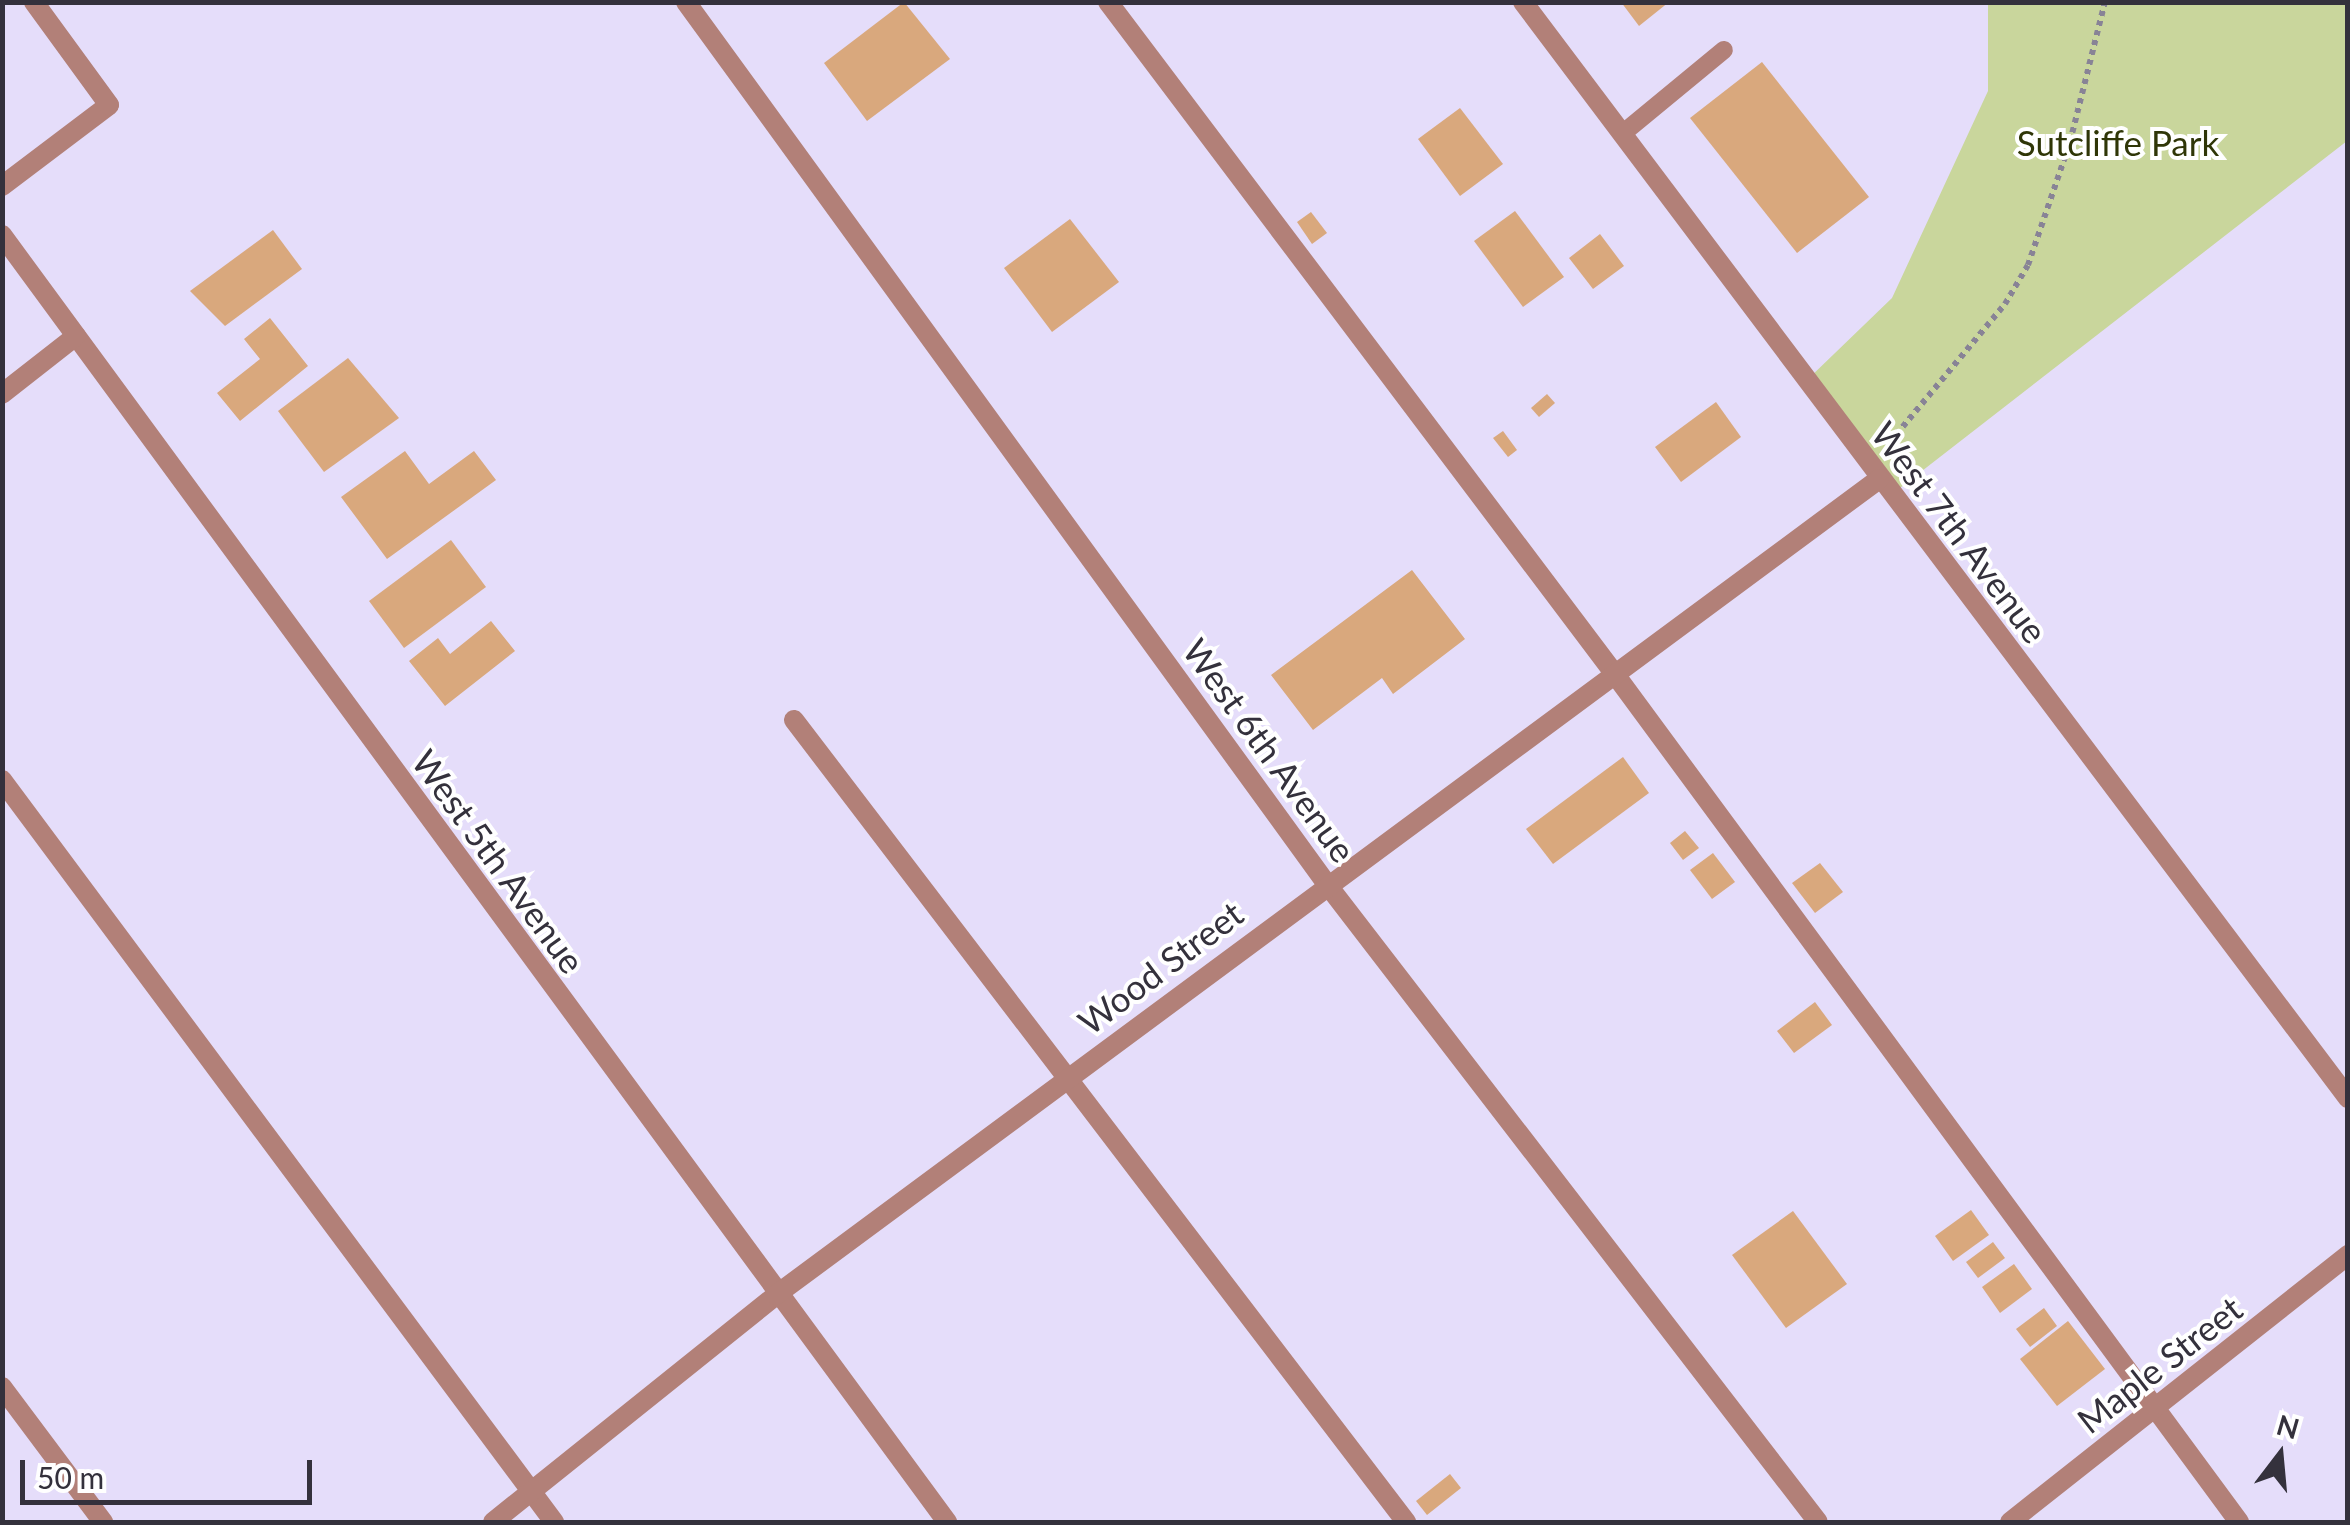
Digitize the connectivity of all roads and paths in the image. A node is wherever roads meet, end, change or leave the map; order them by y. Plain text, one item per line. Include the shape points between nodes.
1 (34, 2) edge
2 (686, 2) edge
3 (1108, 2) edge
4 (1523, 2) edge
5 (2105, 2) edge
6 (1724, 50) dead end
7 (1622, 134) junction
8 (2, 186) edge
9 (2, 235) edge
10 (76, 336) junction
11 (2, 394) edge
12 (1874, 473) junction
13 (1614, 673) junction
14 (794, 720) dead end
15 (2, 780) edge
16 (1326, 883) junction
17 (1067, 1077) junction
18 (2348, 1098) edge
19 (2348, 1255) edge
20 (776, 1295) junction
21 (2, 1387) edge
22 (2154, 1411) junction
23 (531, 1492) junction
24 (103, 1522) edge
25 (493, 1522) edge
26 (554, 1522) edge
27 (948, 1522) edge
28 (1406, 1522) edge
29 (1818, 1522) edge
30 (2010, 1522) edge
31 (2239, 1522) edge

1 - 8 street via 109,105
2 - 16 street, West 6th Avenue
3 - 13 street
4 - 7 street, West 7th Avenue
5 - 12 path via 2065,158 2028,265
6 - 7 lane
7 - 12 street, West 7th Avenue
9 - 10 street, West 5th Avenue
10 - 11 street
10 - 20 street, West 5th Avenue
12 - 13 street, Wood Street
12 - 18 street, West 7th Avenue
13 - 16 street, Wood Street
13 - 22 street
14 - 17 street
15 - 23 street
16 - 17 street, Wood Street
16 - 29 street, West 6th Avenue
17 - 20 street, Wood Street
17 - 28 street
19 - 22 street, Maple Street
20 - 23 street, Wood Street
20 - 27 street, West 5th Avenue
21 - 24 street
22 - 30 street, Maple Street
22 - 31 street
23 - 25 street, Wood Street
23 - 26 street

